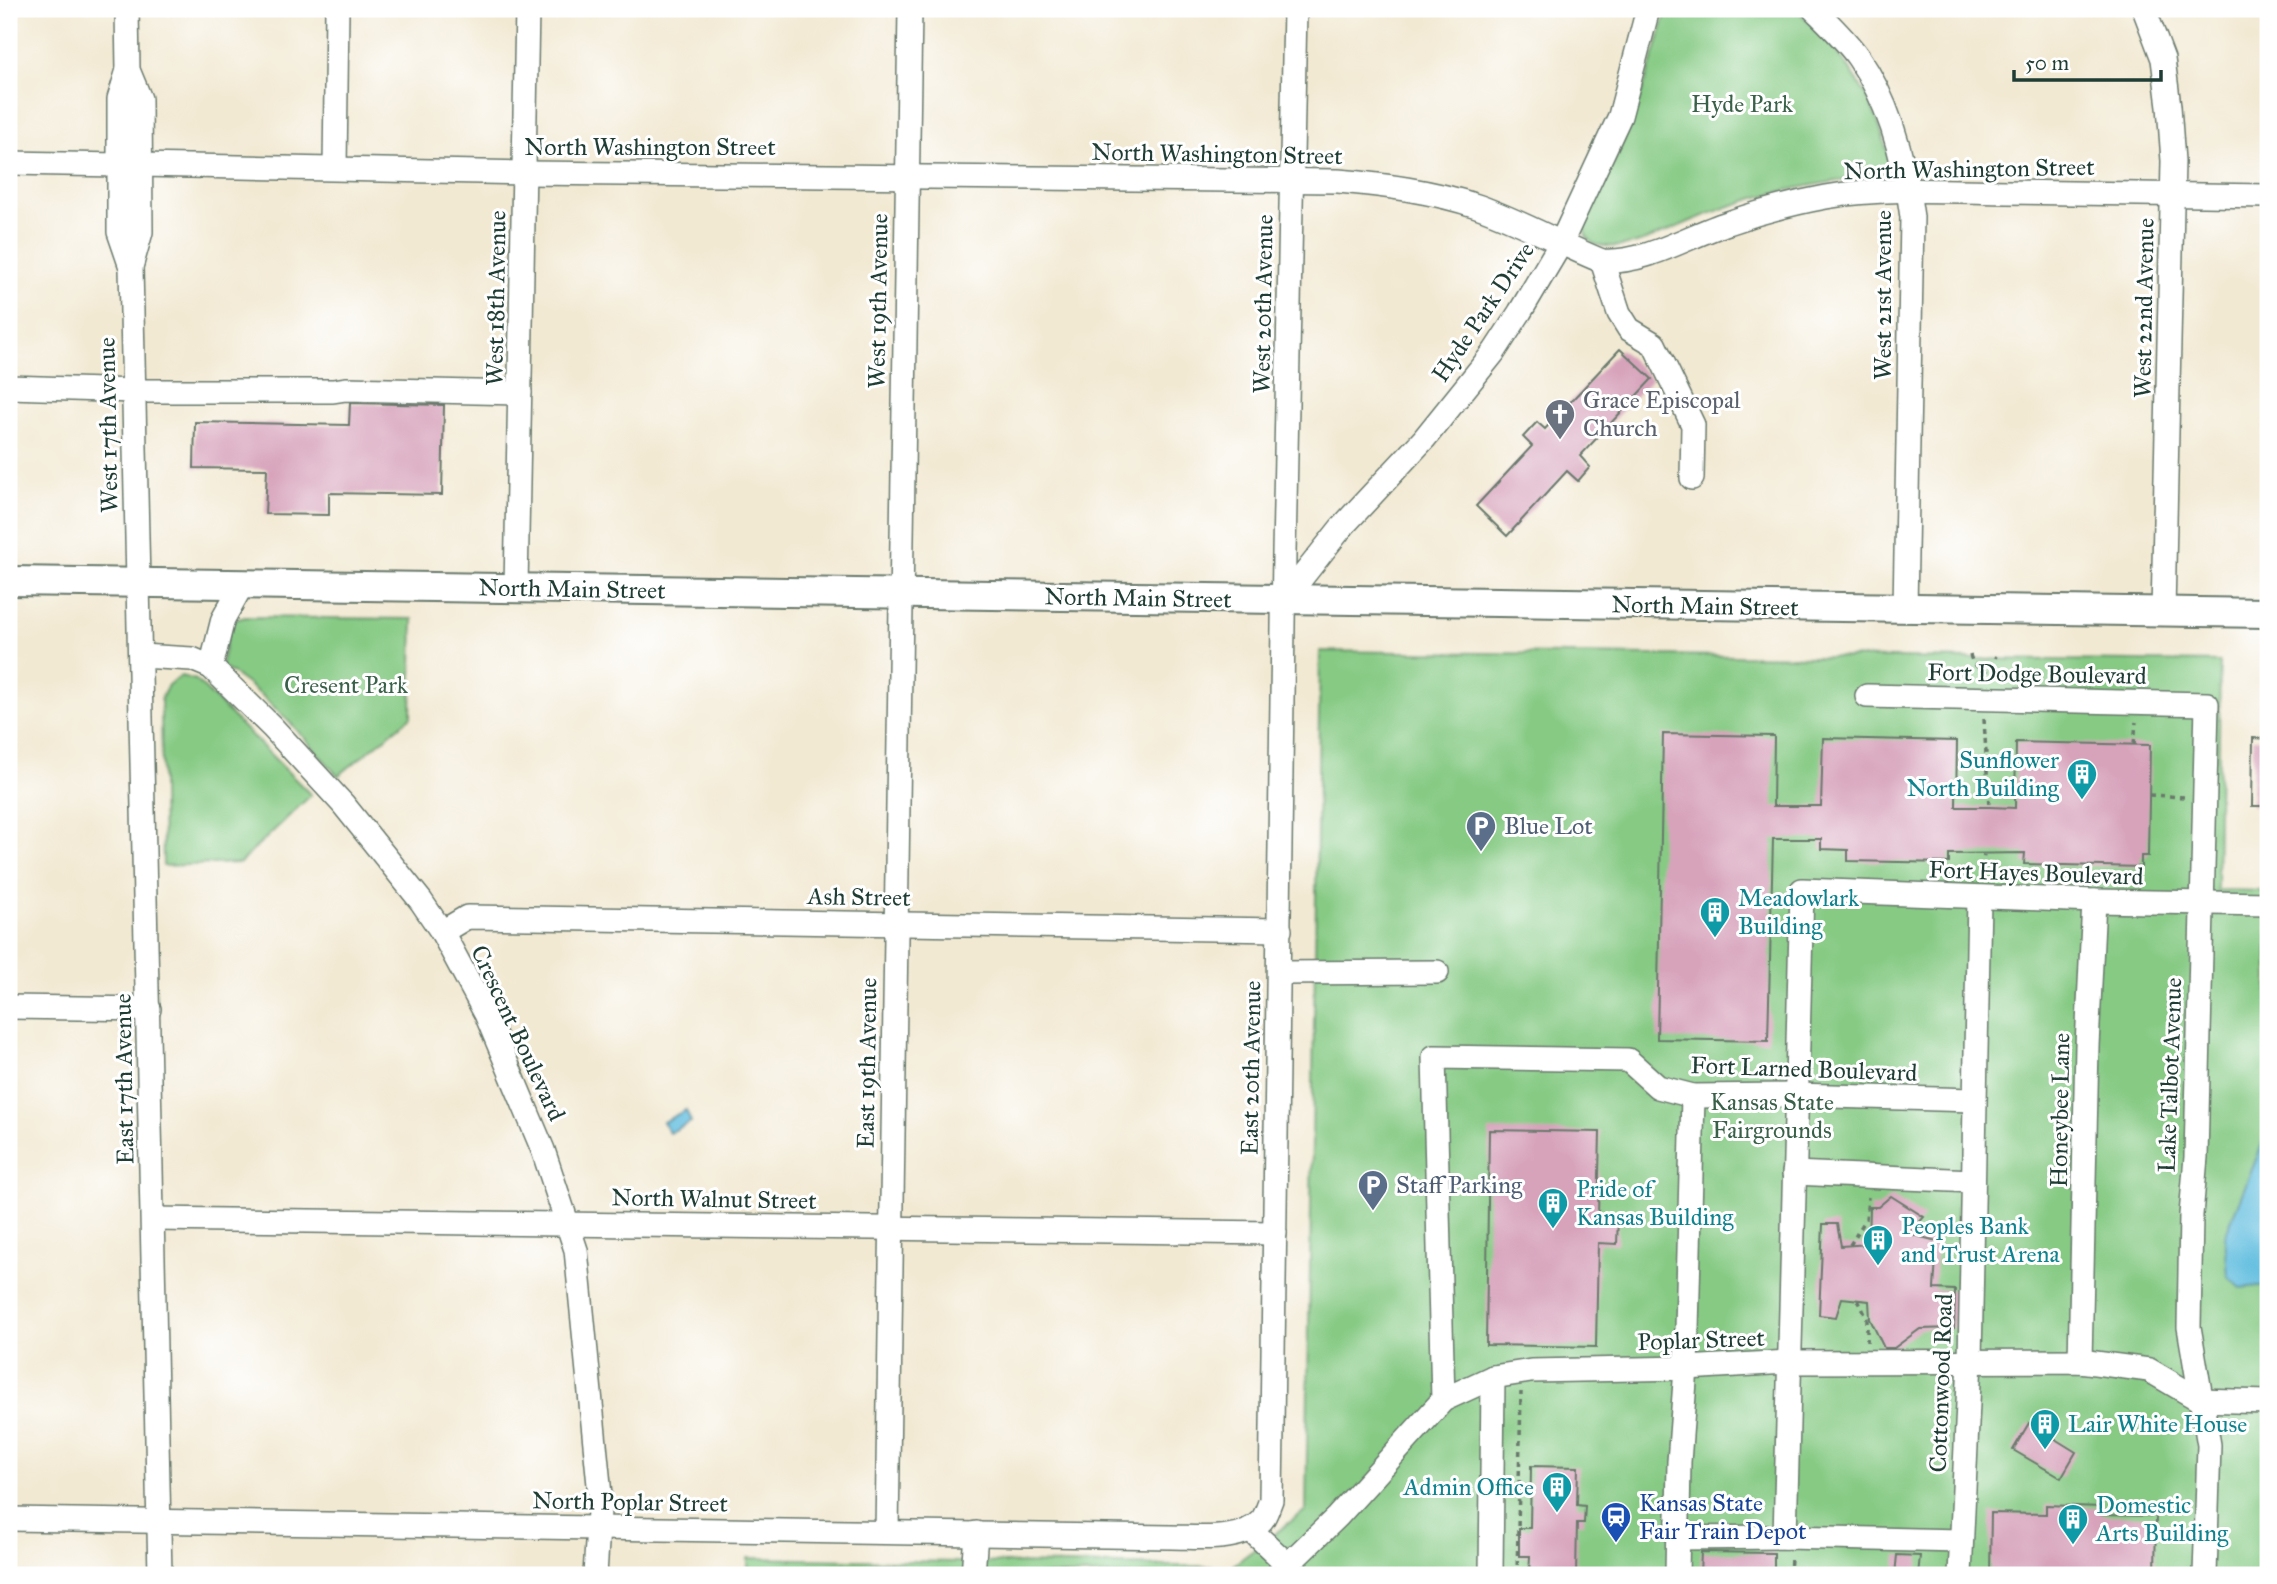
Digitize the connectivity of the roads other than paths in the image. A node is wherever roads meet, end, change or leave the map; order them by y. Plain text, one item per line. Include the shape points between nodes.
1 (127, 9) edge
2 (337, 9) edge
3 (527, 9) edge
4 (910, 9) edge
5 (1295, 9) edge
6 (1648, 9) edge
7 (1814, 9) edge
8 (2144, 9) edge
9 (9, 163) edge
10 (130, 165) junction
11 (335, 169) junction
12 (525, 173) junction
13 (906, 176) junction
14 (1292, 180) junction
15 (1909, 191) junction
16 (2172, 194) junction
17 (2268, 195) edge
18 (1561, 243) junction
19 (1602, 261) junction
20 (9, 387) edge
21 (134, 391) junction
22 (520, 393) junction
23 (1692, 478) dead end
24 (9, 581) edge
25 (139, 583) junction
26 (242, 584) junction
27 (516, 588) junction
28 (901, 595) junction
29 (1284, 600) junction
30 (1905, 609) junction
31 (2163, 612) junction
32 (2268, 614) edge
33 (141, 656) junction
34 (211, 667) junction
35 (1867, 696) dead end
36 (2207, 704) joint
37 (1979, 898) junction
38 (2094, 901) junction
39 (2201, 904) junction
40 (2268, 904) edge
41 (895, 924) junction
42 (1280, 930) junction
43 (442, 932) junction
44 (1437, 972) dead end
45 (1279, 973) junction
46 (9, 1007) edge
47 (149, 1009) junction
48 (1795, 1095) junction
49 (1693, 1096) junction
50 (1974, 1100) junction
51 (1794, 1173) junction
52 (1973, 1181) junction
53 (153, 1219) junction
54 (567, 1224) junction
55 (892, 1228) junction
56 (1275, 1233) junction
57 (1970, 1360) junction
58 (1789, 1362) junction
59 (2080, 1362) junction
60 (1686, 1368) junction
61 (1493, 1377) junction
62 (1443, 1400) junction
63 (2200, 1400) junction
64 (2268, 1402) edge
65 (9, 1519) edge
66 (159, 1521) junction
67 (598, 1528) junction
68 (1250, 1529) junction
69 (887, 1532) junction
70 (975, 1534) junction
71 (1785, 1537) junction
72 (1678, 1538) junction
73 (1961, 1541) junction
74 (1283, 1570) edge
75 (160, 1575) edge
76 (595, 1575) edge
77 (973, 1575) edge
78 (1491, 1575) edge
79 (1677, 1575) edge
80 (1960, 1575) edge
81 (2205, 1575) edge

1 - 10 street, West 17th Avenue via 128,70 140,99
2 - 11 street
3 - 12 street, West 18th Avenue
4 - 13 street, West 19th Avenue
5 - 14 street, West 20th Avenue
6 - 18 street, Hyde Park Drive via 1620,116
7 - 15 street, West 21st Avenue via 1858,57 1878,94
8 - 16 street, West 22nd Avenue via 2163,59
9 - 10 street, North Washington Street
10 - 11 street, North Washington Street
10 - 21 street, West 17th Avenue via 120,232 131,267
11 - 12 street, North Washington Street
12 - 13 street, North Washington Street
12 - 22 street, West 18th Avenue
13 - 14 street, North Washington Street
13 - 28 street, West 19th Avenue
14 - 18 street, North Washington Street via 1387,185 1444,197
14 - 29 street, West 20th Avenue
15 - 16 street, North Washington Street
15 - 19 street, North Washington Street via 1853,194 1787,206 1628,261
15 - 30 street, West 21st Avenue
16 - 17 street, North Washington Street
16 - 31 street, West 22nd Avenue
18 - 19 street, North Washington Street
18 - 29 street, Hyde Park Drive via 1481,369 1424,439 1340,528
19 - 23 street via 1619,313 1629,329 1654,344 1693,425
20 - 21 street
21 - 22 street via 346,388
21 - 25 street, West 17th Avenue
22 - 27 street, West 18th Avenue
24 - 25 main road, North Main Street
25 - 26 main road, North Main Street
25 - 33 street, East 17th Avenue
26 - 27 main road, North Main Street
26 - 34 street via 223,620
27 - 28 main road, North Main Street
28 - 29 main road, North Main Street
28 - 41 street, East 19th Avenue
29 - 30 main road, North Main Street
29 - 42 street, East 20th Avenue
30 - 31 main road, North Main Street
31 - 32 main road, North Main Street
33 - 34 street, Crescent Boulevard via 192,659
33 - 47 street, East 17th Avenue
34 - 43 street, Crescent Boulevard via 343,804
35 - 36 street, Fort Dodge Boulevard
36 - 39 street, Lake Talbot Avenue
37 - 38 street, Fort Hayes Boulevard
37 - 48 street, Fort Hayes Boulevard via 1802,890
37 - 50 street, Cottonwood Road
38 - 39 street, Fort Hayes Boulevard
38 - 59 street, Honeybee Lane
39 - 40 street, Fort Hayes Boulevard
39 - 63 street, Lake Talbot Avenue via 2189,1327
41 - 42 street, Ash Street
41 - 43 street, Ash Street via 467,917
41 - 55 street, East 19th Avenue
42 - 45 street, East 20th Avenue
43 - 54 street, Crescent Boulevard via 492,1026 543,1150
44 - 45 street
45 - 56 street, East 20th Avenue
46 - 47 street
47 - 53 street, East 17th Avenue
48 - 49 street, Fort Larned Boulevard
48 - 50 street, Fort Larned Boulevard
48 - 51 street
49 - 60 street
49 - 62 street, Fort Larned Boulevard via 1658,1087 1628,1060 1434,1058
50 - 52 street, Cottonwood Road
51 - 52 street
51 - 58 street
52 - 57 street, Cottonwood Road
53 - 54 street, North Walnut Street
53 - 66 street, East 17th Avenue
54 - 55 street, North Walnut Street
54 - 67 street, Crescent Boulevard via 576,1250 591,1387 600,1495
55 - 56 street, North Walnut Street
55 - 69 street, East 19th Avenue
56 - 68 street, East 20th Avenue via 1271,1500 1263,1519
57 - 58 street, Poplar Street
57 - 59 street, Poplar Street
57 - 73 street, Cottonwood Road
58 - 60 street, Poplar Street
58 - 71 street
59 - 63 street, Poplar Street via 2149,1370
60 - 61 street, Poplar Street via 1521,1372
60 - 72 street
61 - 62 street, Poplar Street
61 - 78 street
62 - 74 street, Poplar Street
63 - 64 street
63 - 81 street, Lake Talbot Avenue via 2208,1445
65 - 66 street, North Poplar Street
66 - 67 street, North Poplar Street
66 - 75 street, East 17th Avenue
67 - 69 street, North Poplar Street
67 - 76 street, Crescent Boulevard
68 - 70 street, North Poplar Street via 1214,1537
68 - 74 street
69 - 70 street, North Poplar Street
70 - 77 street
71 - 72 street
71 - 73 street
72 - 79 street
73 - 80 street, Cottonwood Road

